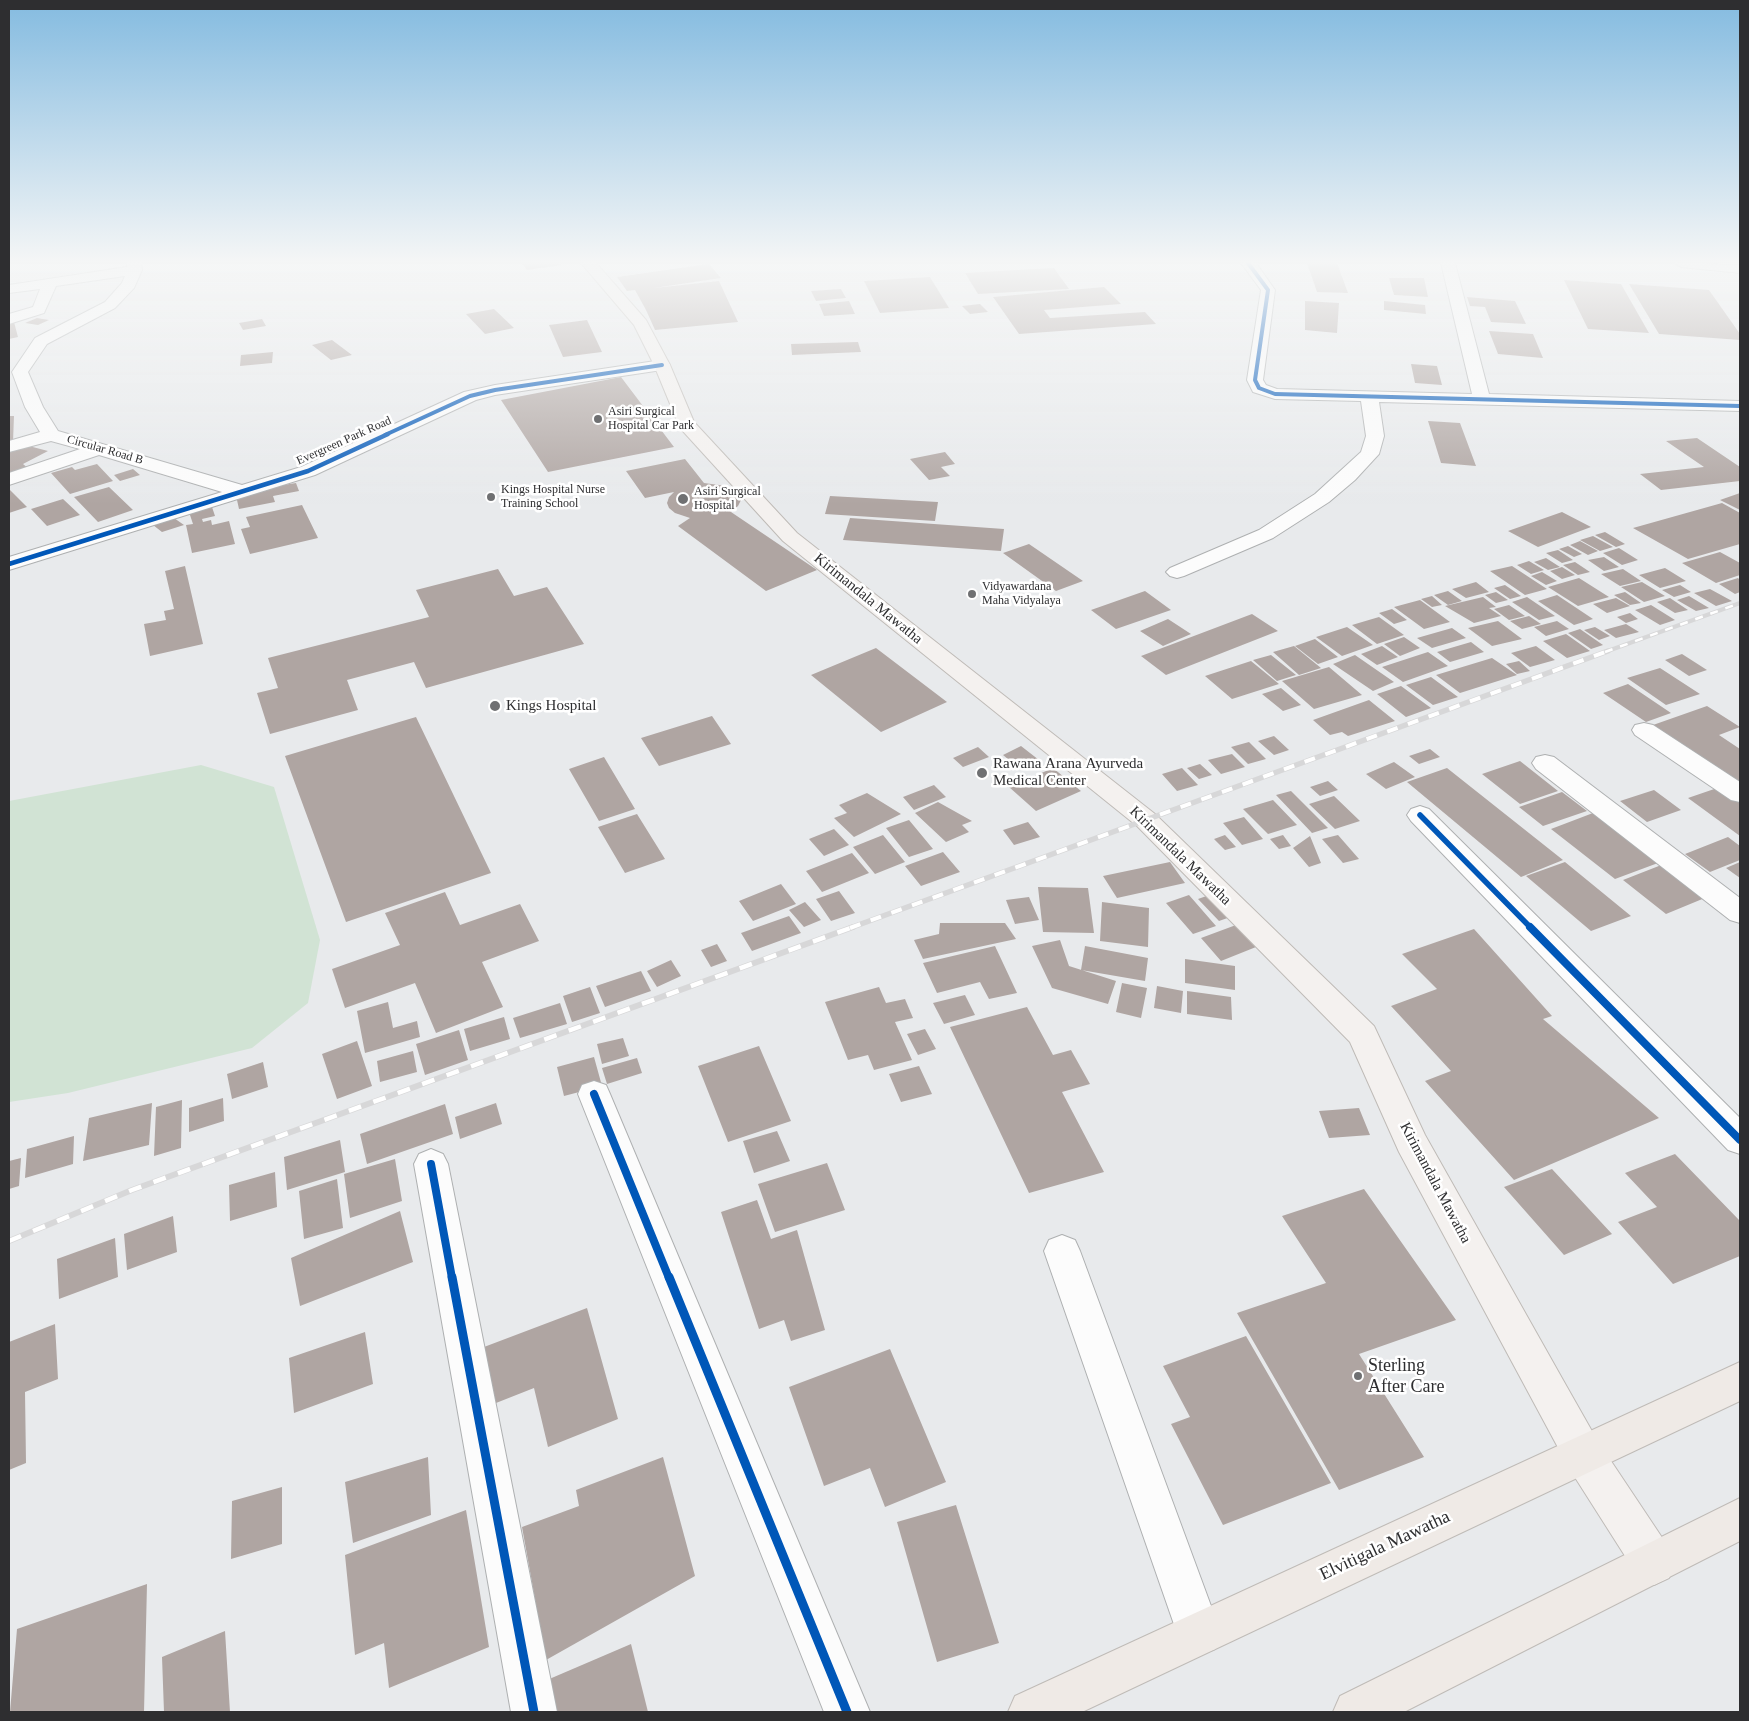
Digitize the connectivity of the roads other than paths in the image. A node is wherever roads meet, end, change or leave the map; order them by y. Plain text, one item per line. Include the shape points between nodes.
1 (39, 343) edge
2 (652, 343) edge
3 (1260, 343) edge
4 (1468, 343) edge
5 (662, 364) junction
6 (15, 373) edge
7 (1368, 396) junction
8 (1482, 399) junction
9 (1740, 406) edge
10 (51, 435) junction
11 (9, 447) edge
12 (98, 450) junction
13 (9, 479) edge
14 (240, 491) junction
15 (9, 564) edge
16 (1177, 572) dead end
17 (1644, 730) dead end
18 (1545, 763) dead end
19 (1740, 794) edge
20 (1420, 816) dead end
21 (1740, 913) edge
22 (594, 1094) dead end
23 (1740, 1140) edge
24 (431, 1164) dead end
25 (1062, 1251) dead end
26 (1740, 1381) edge
27 (1582, 1454) junction
28 (1740, 1519) edge
29 (1654, 1563) junction
30 (1200, 1633) junction
31 (534, 1712) edge
32 (847, 1712) edge
33 (1031, 1712) edge
34 (1356, 1712) edge

1 - 6 street, Circular Road B
2 - 5 main road, Kirimandala Mawatha
3 - 7 street via 1255,380 1259,388 1275,394
4 - 8 street
5 - 14 street, Evergreen Park Road via 470,396 308,471
5 - 27 main road, Kirimandala Mawatha via 686,424 790,537 1146,820 1363,1034 1411,1142
6 - 10 street, Circular Road B
7 - 8 street
7 - 16 street via 1375,436 1370,454 1348,476 1322,498 1266,534
8 - 9 street
10 - 11 street
10 - 12 street, Circular Road B
12 - 13 street
12 - 14 street, Circular Road B
14 - 15 street, Evergreen Park Road
17 - 19 street
18 - 21 street
20 - 23 street
22 - 32 street
24 - 31 street
25 - 30 street
26 - 27 highway, Elvitigala Mawatha
27 - 29 main road, Kirimandala Mawatha
27 - 30 highway, Elvitigala Mawatha
28 - 29 highway
29 - 34 highway
30 - 33 highway, Elvitigala Mawatha

